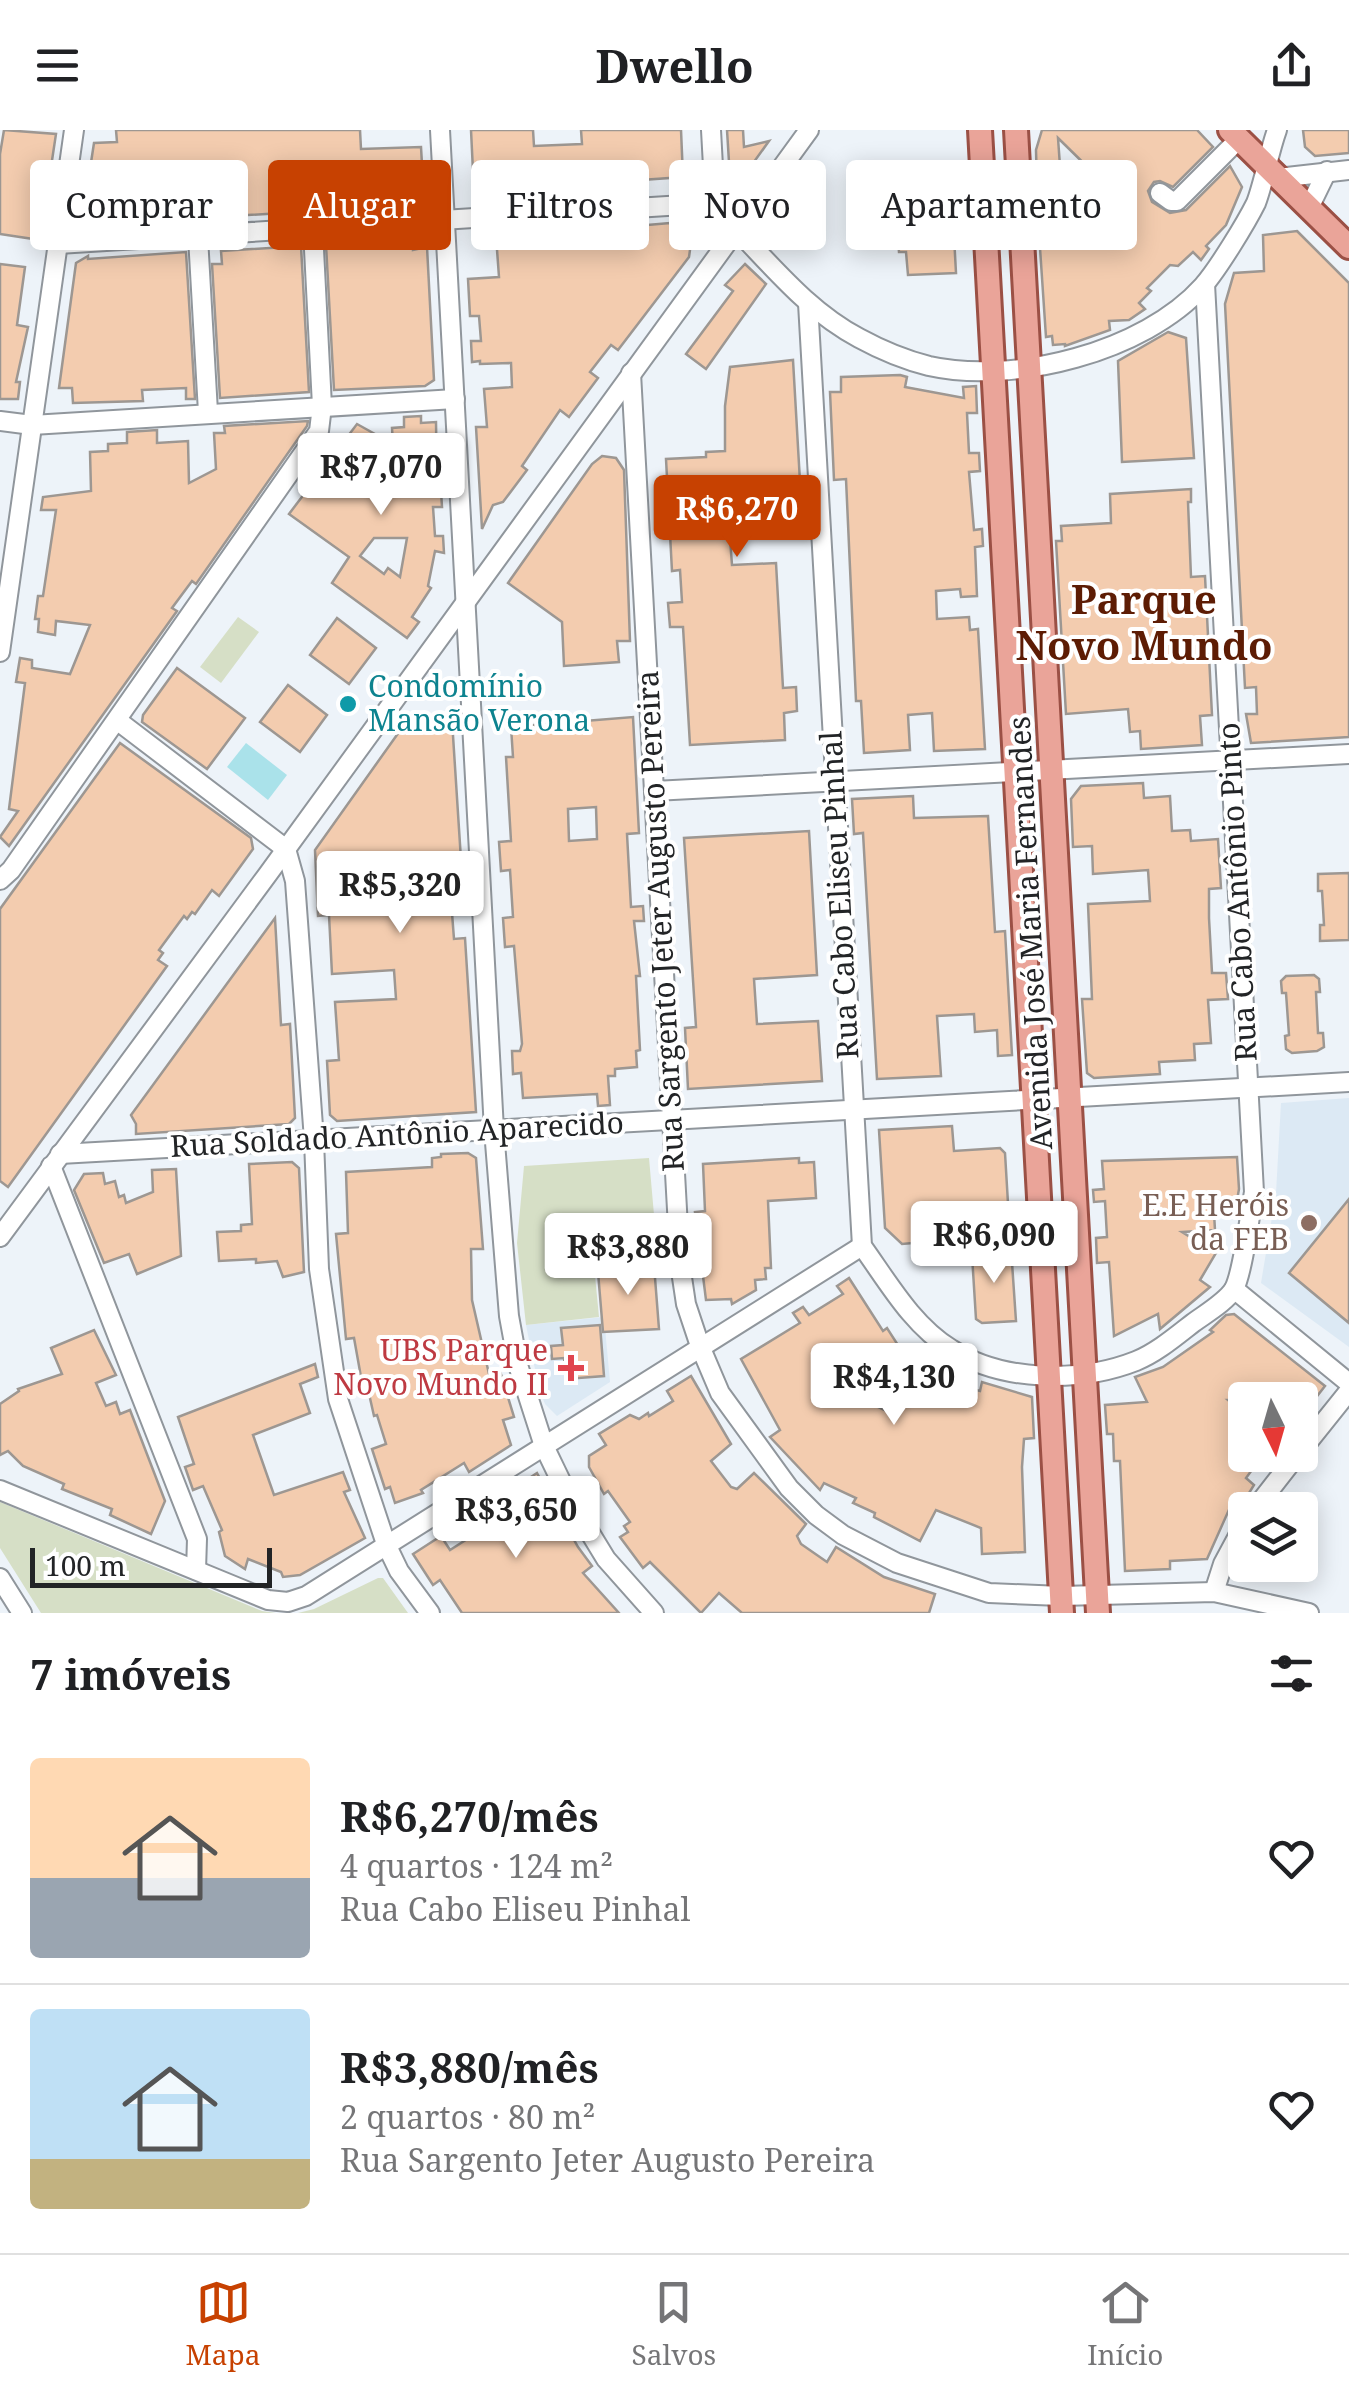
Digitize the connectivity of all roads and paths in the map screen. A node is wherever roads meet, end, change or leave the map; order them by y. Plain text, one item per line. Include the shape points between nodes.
1 (74, 130) edge
2 (440, 130) edge
3 (711, 130) edge
4 (808, 130) edge
5 (980, 130) edge
6 (1016, 130) edge
7 (1277, 130) edge
8 (1234, 134) edge
9 (70, 160) edge
10 (442, 160) edge
11 (713, 160) edge
12 (786, 160) edge
13 (1349, 170) edge
14 (1272, 171) junction
15 (1327, 171) junction
16 (1160, 193) dead end
17 (669, 207) edge
18 (1309, 208) junction
19 (451, 222) edge
20 (1349, 247) edge
21 (57, 250) edge
22 (199, 250) edge
23 (315, 250) edge
24 (447, 250) edge
25 (721, 250) edge
26 (756, 250) edge
27 (1204, 284) junction
28 (808, 304) junction
29 (1030, 368) junction
30 (994, 370) junction
31 (631, 373) junction
32 (455, 398) junction
33 (322, 406) junction
34 (208, 412) junction
35 (0, 421) edge
36 (32, 425) junction
37 (465, 600) junction
38 (0, 652) edge
39 (118, 720) junction
40 (1349, 754) edge
41 (1229, 761) junction
42 (1052, 770) junction
43 (1016, 772) junction
44 (834, 782) junction
45 (654, 791) junction
46 (286, 849) junction
47 (0, 880) edge
48 (1349, 1082) edge
49 (1250, 1088) junction
50 (1070, 1096) junction
51 (1034, 1098) junction
52 (852, 1109) junction
53 (672, 1119) junction
54 (494, 1130) junction
55 (314, 1140) junction
56 (56, 1160) junction
57 (0, 1237) edge
58 (862, 1246) junction
59 (1234, 1289) junction
60 (700, 1346) junction
61 (1085, 1372) junction
62 (1049, 1375) junction
63 (1349, 1383) edge
64 (1349, 1391) edge
65 (1318, 1429) edge
66 (544, 1446) junction
67 (1284, 1472) edge
68 (0, 1490) edge
69 (1268, 1492) edge
70 (386, 1544) junction
71 (1228, 1554) edge
72 (196, 1570) junction
73 (0, 1578) edge
74 (1214, 1592) junction
75 (1098, 1604) edge
76 (1062, 1605) edge
77 (22, 1613) edge
78 (430, 1613) edge
79 (654, 1613) edge
80 (1309, 1613) edge

1 - 9 street
2 - 10 street
3 - 11 street
4 - 12 street
5 - 30 main road, Avenida José Maria Fernandes
6 - 29 main road, Avenida José Maria Fernandes
7 - 14 street
8 - 14 main road
8 - 16 street via 1177,200
13 - 15 street
14 - 15 street
14 - 18 main road
14 - 27 street
15 - 18 street
17 - 19 street
18 - 20 main road
21 - 36 street
22 - 34 street
23 - 33 street
24 - 32 street
25 - 31 street
26 - 28 street
27 - 29 street via 1138,333
27 - 41 street, Rua Cabo Antônio Pinto
28 - 30 street via 903,358
28 - 44 street, Rua Cabo Eliseu Pinhal
29 - 30 street
29 - 42 main road, Avenida José Maria Fernandes
30 - 43 main road, Avenida José Maria Fernandes
31 - 37 street
31 - 45 street, Rua Sargento Jeter Augusto Pereira
32 - 33 street
32 - 37 street
33 - 34 street
33 - 39 street via 319,431
34 - 36 street
35 - 36 street
36 - 38 street
37 - 46 street
37 - 54 street
39 - 46 street
39 - 47 street
40 - 41 street
41 - 42 street
41 - 49 street, Rua Cabo Antônio Pinto
42 - 43 street
42 - 50 main road, Avenida José Maria Fernandes
43 - 44 street
43 - 51 main road, Avenida José Maria Fernandes
44 - 45 street
44 - 52 street, Rua Cabo Eliseu Pinhal
45 - 53 street, Rua Sargento Jeter Augusto Pereira
46 - 55 street via 295,882
46 - 56 street
48 - 49 street, Rua Soldado Antônio Aparecido
49 - 50 street, Rua Soldado Antônio Aparecido
49 - 59 street, Rua Cabo Antônio Pinto via 1254,1192
50 - 51 street, Rua Soldado Antônio Aparecido
50 - 61 main road, Avenida José Maria Fernandes
51 - 52 street, Rua Soldado Antônio Aparecido
51 - 62 main road, Avenida José Maria Fernandes
52 - 53 street, Rua Soldado Antônio Aparecido
52 - 58 street, Rua Cabo Eliseu Pinhal
53 - 54 street, Rua Soldado Antônio Aparecido
53 - 60 street, Rua Sargento Jeter Augusto Pereira via 680,1264
54 - 55 street, Rua Soldado Antônio Aparecido
54 - 66 street via 509,1316
55 - 56 street, Rua Soldado Antônio Aparecido
55 - 70 street via 320,1269 338,1399
56 - 57 street
56 - 72 street via 196,1539
58 - 60 street
58 - 62 street via 918,1322 951,1349 1018,1374
59 - 61 street via 1139,1360
59 - 63 street
60 - 66 street
60 - 76 street, Rua Sargento Jeter Augusto Pereira via 744,1429 816,1516 896,1563 989,1593
61 - 62 street
61 - 75 main road, Avenida José Maria Fernandes
62 - 76 main road, Avenida José Maria Fernandes
64 - 65 street
66 - 70 street
66 - 79 street via 606,1559
67 - 69 street
68 - 72 street
70 - 72 street via 288,1602
70 - 78 street
71 - 74 street
73 - 77 street
74 - 75 street, Rua Sargento Jeter Augusto Pereira
74 - 80 street, Rua Sargento Jeter Augusto Pereira
75 - 76 street, Rua Sargento Jeter Augusto Pereira

